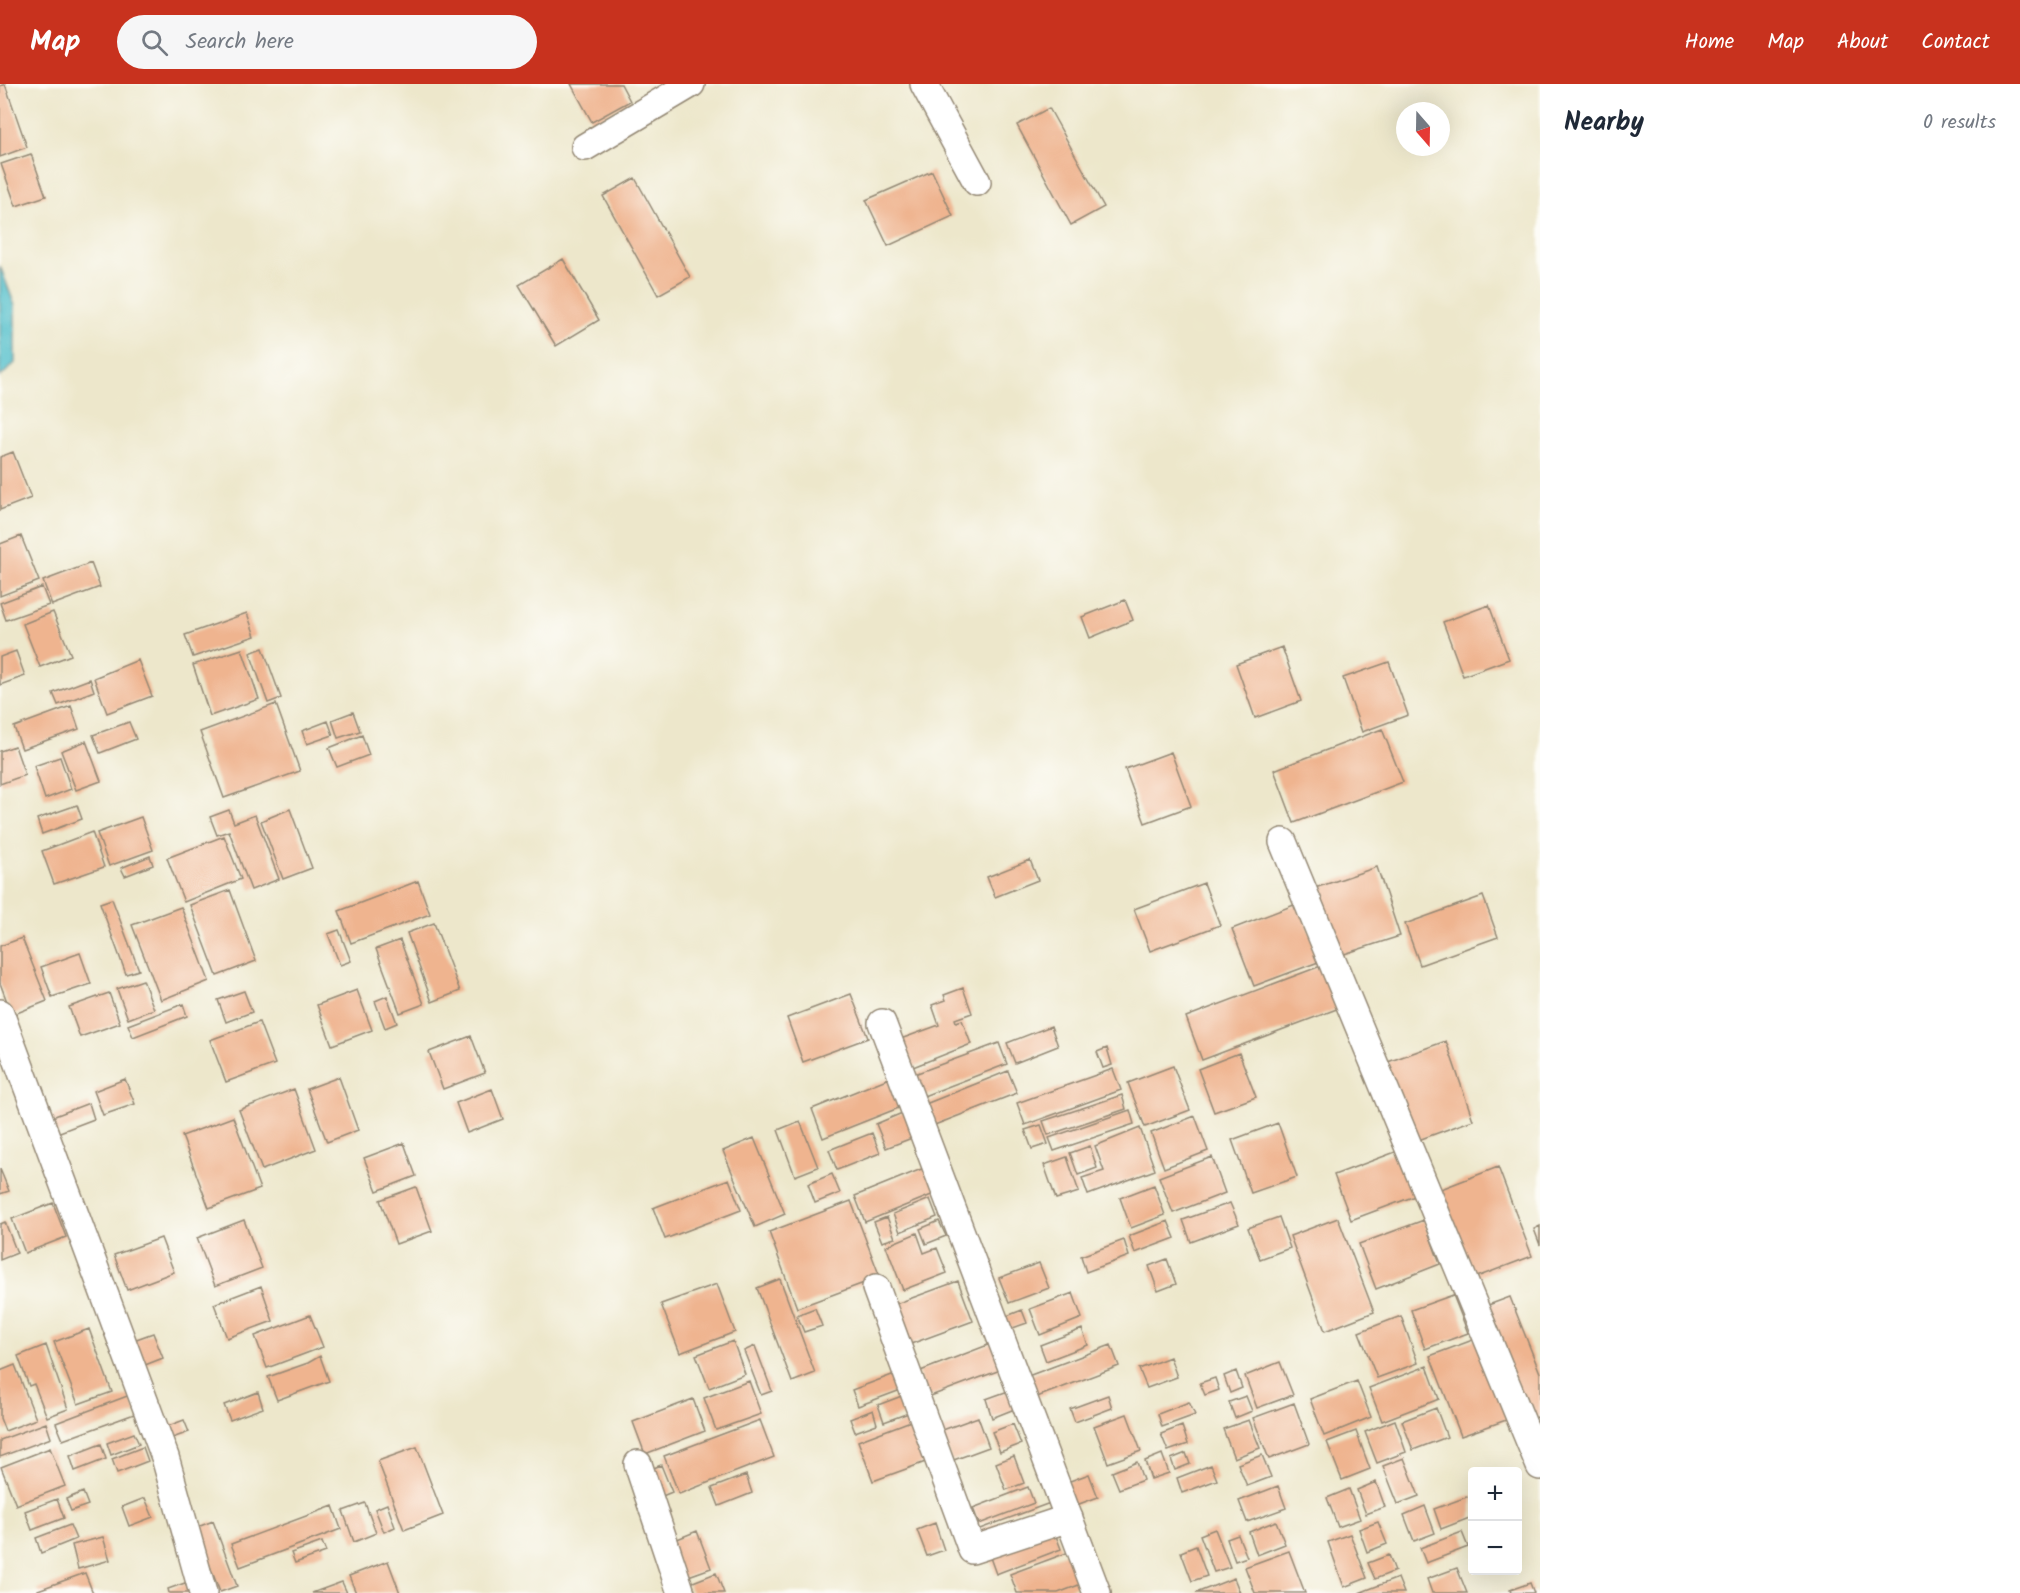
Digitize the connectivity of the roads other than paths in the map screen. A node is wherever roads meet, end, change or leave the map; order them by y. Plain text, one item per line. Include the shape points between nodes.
1 (691, 84) edge
2 (924, 84) edge
3 (585, 147) dead end
4 (976, 182) dead end
5 (1283, 842) dead end
6 (0, 1014) edge
7 (882, 1023) dead end
8 (876, 1288) dead end
9 (639, 1464) dead end
10 (1540, 1466) edge
11 (1069, 1518) junction
12 (203, 1593) edge
13 (681, 1593) edge
14 (1097, 1593) edge

1 - 3 street
2 - 4 street
5 - 10 street
6 - 12 street via 165,1457
7 - 11 street
8 - 11 street via 972,1550
9 - 13 street
11 - 14 street

